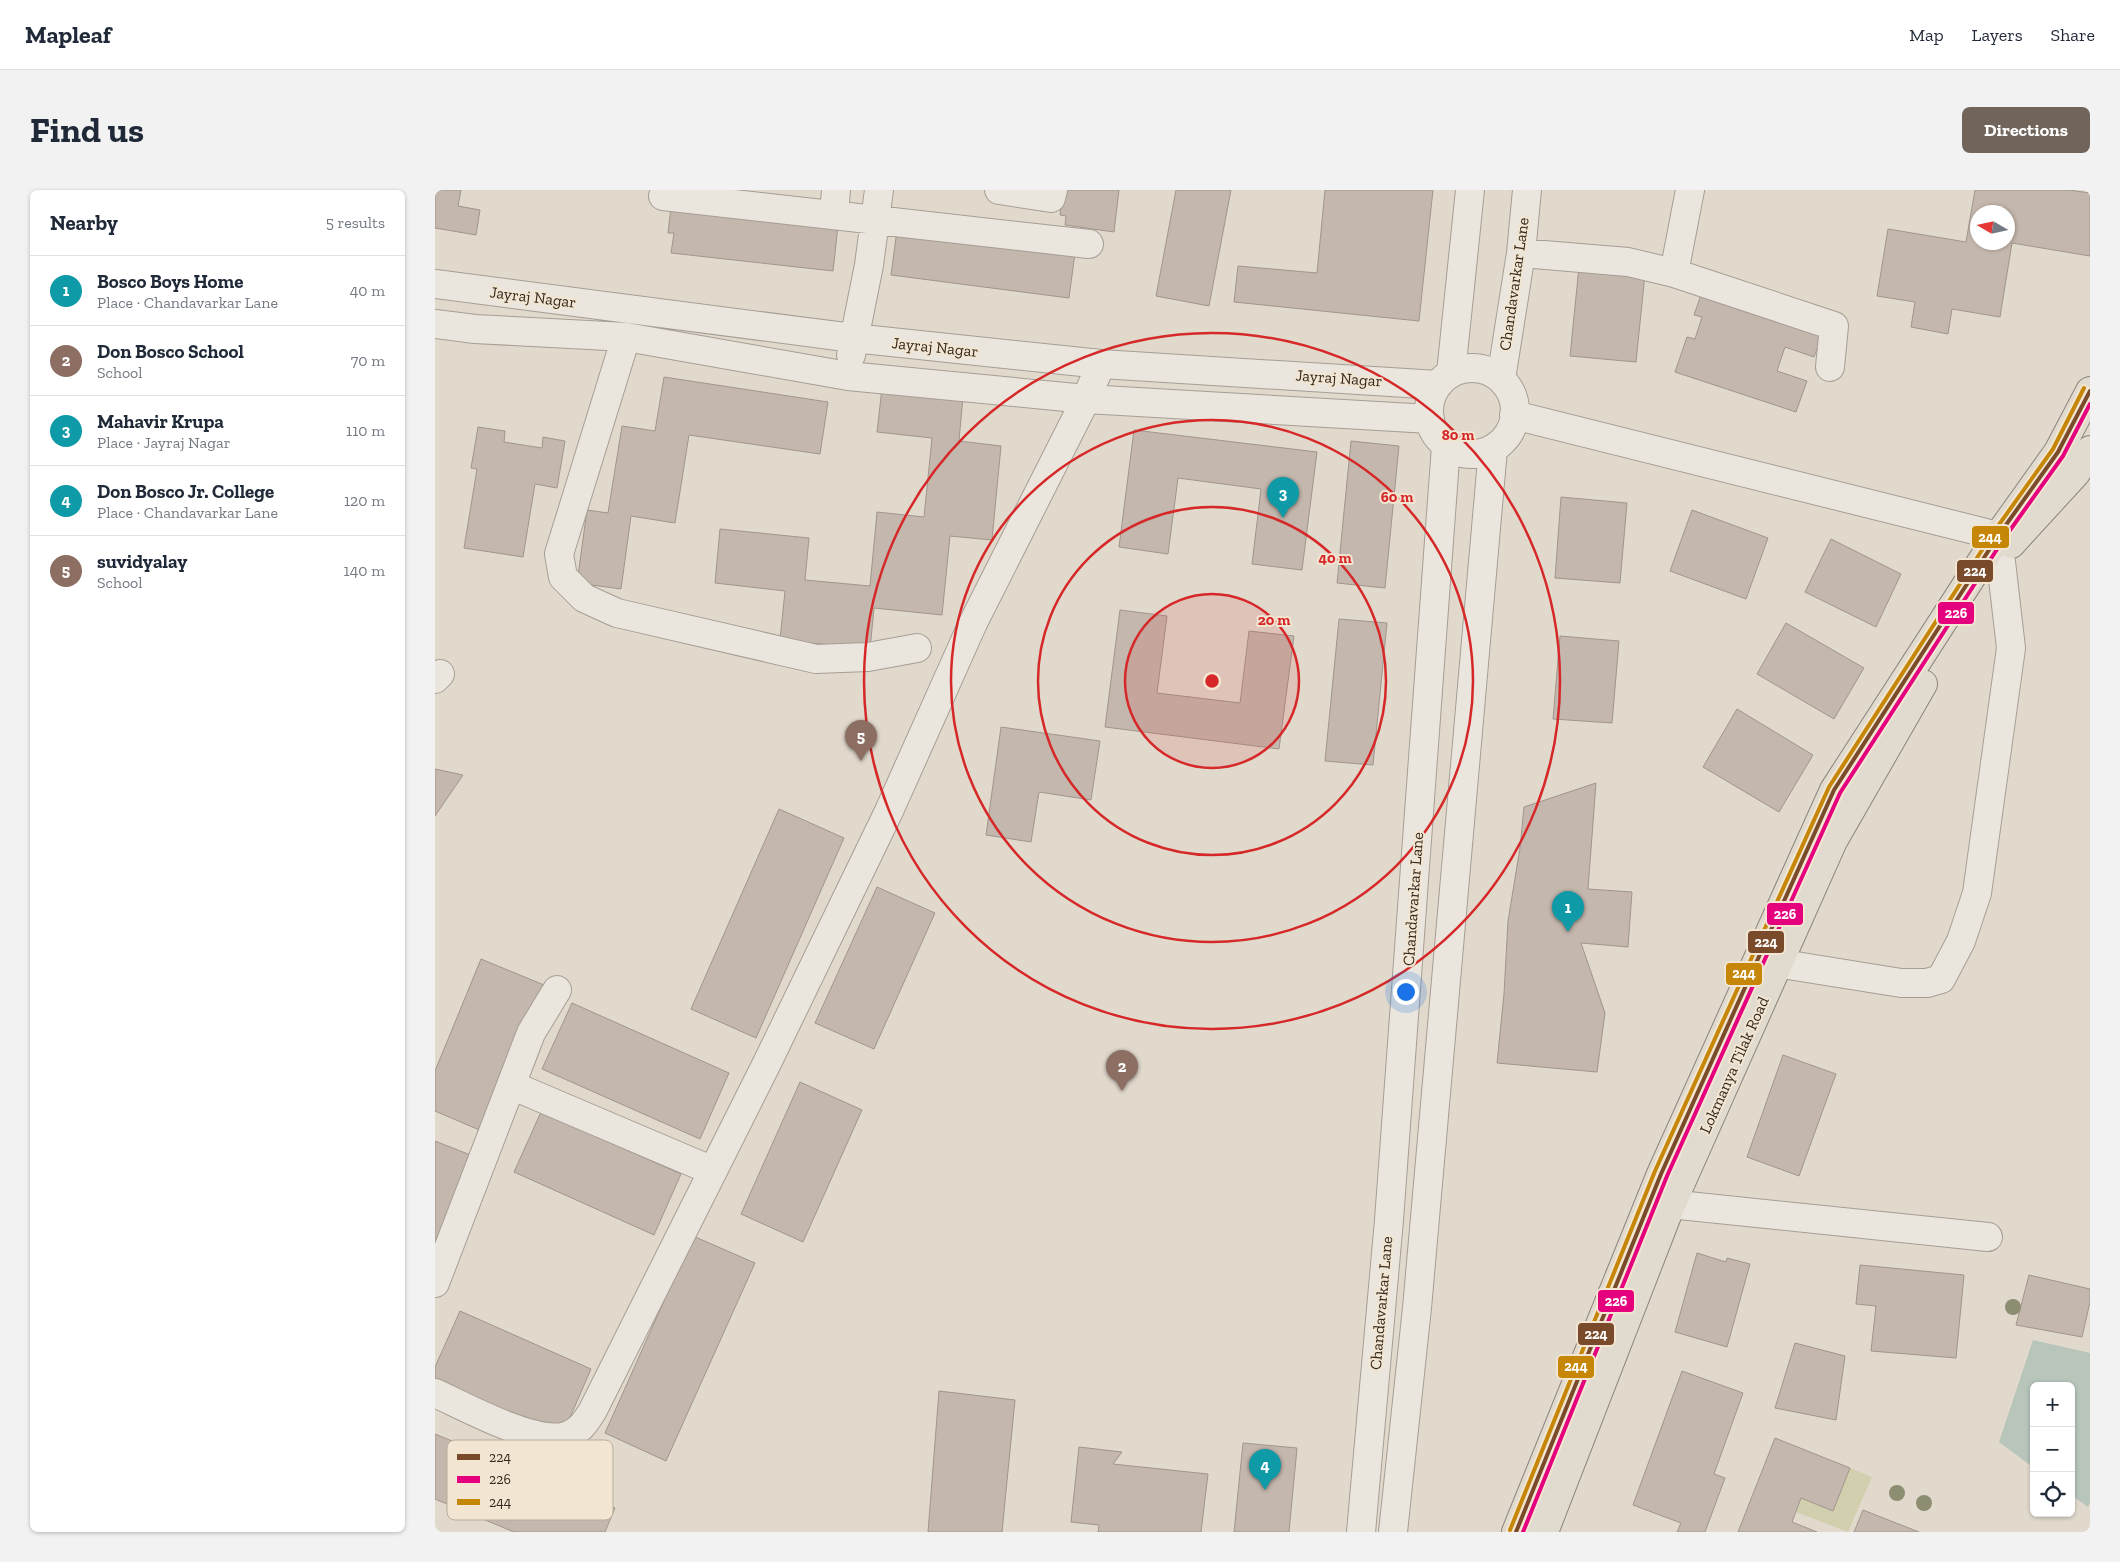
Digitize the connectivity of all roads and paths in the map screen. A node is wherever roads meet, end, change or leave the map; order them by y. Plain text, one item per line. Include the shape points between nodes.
1 (879, 190) edge
2 (999, 190) edge
3 (1053, 190) edge
4 (1470, 190) edge
5 (1527, 190) edge
6 (1690, 190) edge
7 (663, 196) dead end
8 (835, 202) edge
9 (875, 219) junction
10 (1089, 244) dead end
11 (1521, 254) junction
12 (1674, 273) junction
13 (435, 284) edge
14 (483, 290) junction
15 (593, 304) junction
16 (713, 320) junction
17 (435, 324) edge
18 (475, 329) junction
19 (587, 335) junction
20 (626, 337) junction
21 (853, 338) junction
22 (708, 352) junction
23 (1101, 364) junction
24 (1830, 367) dead end
25 (1207, 370) junction
26 (848, 376) junction
27 (1320, 377) junction
28 (1501, 378) junction
29 (1445, 379) junction
30 (2090, 391) edge
31 (1086, 399) junction
32 (1202, 406) junction
33 (1316, 412) junction
34 (1514, 415) junction
35 (1430, 419) junction
36 (1446, 446) junction
37 (1493, 450) junction
38 (2090, 450) edge
39 (2059, 452) junction
40 (2083, 474) edge
41 (1999, 546) junction
42 (917, 648) dead end
43 (1769, 962) junction
44 (557, 990) dead end
45 (511, 1085) junction
46 (713, 1171) junction
47 (1661, 1203) junction
48 (1988, 1237) dead end
49 (435, 1283) edge
50 (435, 1393) edge
51 (1526, 1531) edge
52 (1361, 1532) edge
53 (1393, 1532) edge

1 - 9 street
2 - 3 street via 1051,198
4 - 29 street
5 - 11 street, Chandavarkar Lane
6 - 12 street
7 - 8 street
8 - 9 street
9 - 10 street
9 - 21 street
11 - 12 street via 1628,262
11 - 28 street, Chandavarkar Lane
12 - 24 street via 1834,326
13 - 14 street, Jayraj Nagar
14 - 15 street, Jayraj Nagar
14 - 18 street
15 - 16 street, Jayraj Nagar
15 - 19 street
16 - 21 street, Jayraj Nagar
16 - 22 street
17 - 18 street, Jayraj Nagar
18 - 19 street, Jayraj Nagar
19 - 20 street, Jayraj Nagar
20 - 22 street, Jayraj Nagar
20 - 42 street via 559,554 563,577 584,598 617,613 816,659 868,657
21 - 23 street, Jayraj Nagar
21 - 26 street
22 - 26 street, Jayraj Nagar
23 - 25 street, Jayraj Nagar
23 - 31 street
25 - 27 street, Jayraj Nagar
25 - 32 street
26 - 31 street, Jayraj Nagar
27 - 29 street, Jayraj Nagar
27 - 33 street
28 - 29 street via 1485,370 1468,368
28 - 34 street via 1511,393
29 - 35 street via 1430,401
30 - 39 main road, Lokmanya Tilak Road
31 - 32 street, Jayraj Nagar
31 - 46 street via 973,623 884,820
32 - 33 street, Jayraj Nagar
33 - 35 street, Jayraj Nagar
34 - 37 street via 1513,425 1505,439
34 - 41 street
35 - 36 street via 1435,434
36 - 37 street via 1461,453
36 - 52 street, Chandavarkar Lane via 1389,1220
37 - 53 street via 1417,1308
38 - 40 main road, Lokmanya Tilak Road
39 - 40 street
39 - 41 main road, Lokmanya Tilak Road
40 - 41 main road, Lokmanya Tilak Road
41 - 43 main road, Lokmanya Tilak Road via 1834,790
41 - 43 street via 2011,648 1977,893 1961,941 1941,979 1927,983 1901,983
43 - 47 main road, Lokmanya Tilak Road
44 - 45 street via 531,1033
45 - 46 street
45 - 49 street
46 - 50 street via 582,1427 563,1437 537,1436
47 - 48 street
47 - 51 main road, Lokmanya Tilak Road

